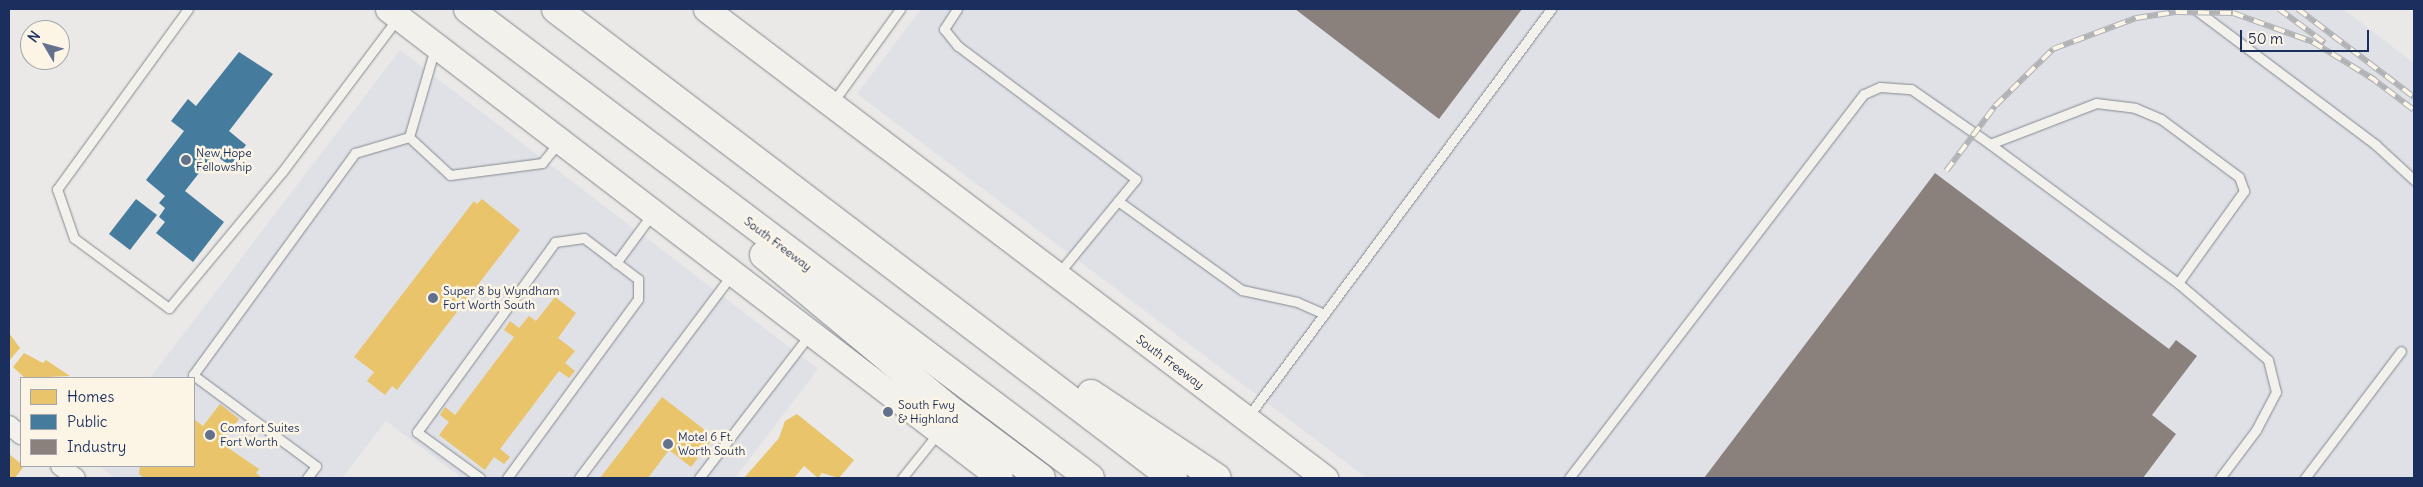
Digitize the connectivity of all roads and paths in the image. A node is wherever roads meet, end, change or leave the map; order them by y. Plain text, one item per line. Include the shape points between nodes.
1 (188, 9) edge
2 (468, 9) edge
3 (556, 9) edge
4 (706, 9) edge
5 (900, 9) edge
6 (957, 9) edge
7 (1551, 9) edge
8 (2195, 9) edge
9 (393, 13) edge
10 (436, 46) junction
11 (560, 81) junction
12 (831, 104) junction
13 (409, 136) junction
14 (560, 141) junction
15 (1990, 144) junction
16 (2414, 180) edge
17 (1118, 201) junction
18 (654, 212) junction
19 (848, 233) junction
20 (616, 263) junction
21 (733, 273) junction
22 (1056, 277) junction
23 (2178, 283) junction
24 (1324, 314) junction
25 (810, 332) junction
26 (2401, 351) dead end
27 (1246, 419) junction
28 (9, 425) edge
29 (939, 431) junction
30 (20, 434) edge
31 (61, 467) edge
32 (76, 478) edge
33 (307, 478) edge
34 (480, 478) edge
35 (506, 478) edge
36 (579, 478) edge
37 (700, 478) edge
38 (902, 478) edge
39 (1000, 478) edge
40 (1041, 478) edge
41 (1090, 478) edge
42 (1173, 478) edge
43 (1217, 478) edge
44 (1325, 478) edge
45 (1569, 478) edge
46 (2220, 478) edge
47 (2305, 478) edge

1 - 9 lane via 57,188 74,238 169,308 282,172
2 - 11 highway, South Freeway
3 - 19 highway
4 - 12 main road, South Freeway
5 - 12 lane
6 - 17 lane via 944,29 958,46 1129,170 1136,179
7 - 24 lane
8 - 16 lane via 2408,169
9 - 10 main road
10 - 13 lane
10 - 14 main road
11 - 40 highway via 576,113 756,249 915,383
11 - 41 highway, South Freeway
12 - 22 main road, South Freeway
13 - 14 lane via 450,175 542,163
13 - 33 lane via 355,153 193,375 316,466
14 - 18 main road
15 - 23 lane
15 - 23 lane via 2096,103 2135,108 2169,125 2239,177 2244,191
15 - 45 lane via 1911,89 1880,87 1864,94
17 - 22 lane
17 - 24 lane via 1242,290 1297,302
18 - 20 lane
18 - 21 main road
19 - 42 highway
19 - 43 highway
20 - 34 lane via 584,238 555,242 417,432
20 - 35 lane via 638,279 638,299
21 - 25 main road
21 - 36 lane
22 - 27 main road, South Freeway
23 - 46 lane via 2268,360 2276,392 2256,430
24 - 27 lane
25 - 29 main road
25 - 37 lane
26 - 47 lane
27 - 44 main road, South Freeway
28 - 30 street
29 - 38 lane
29 - 39 main road
31 - 32 street

